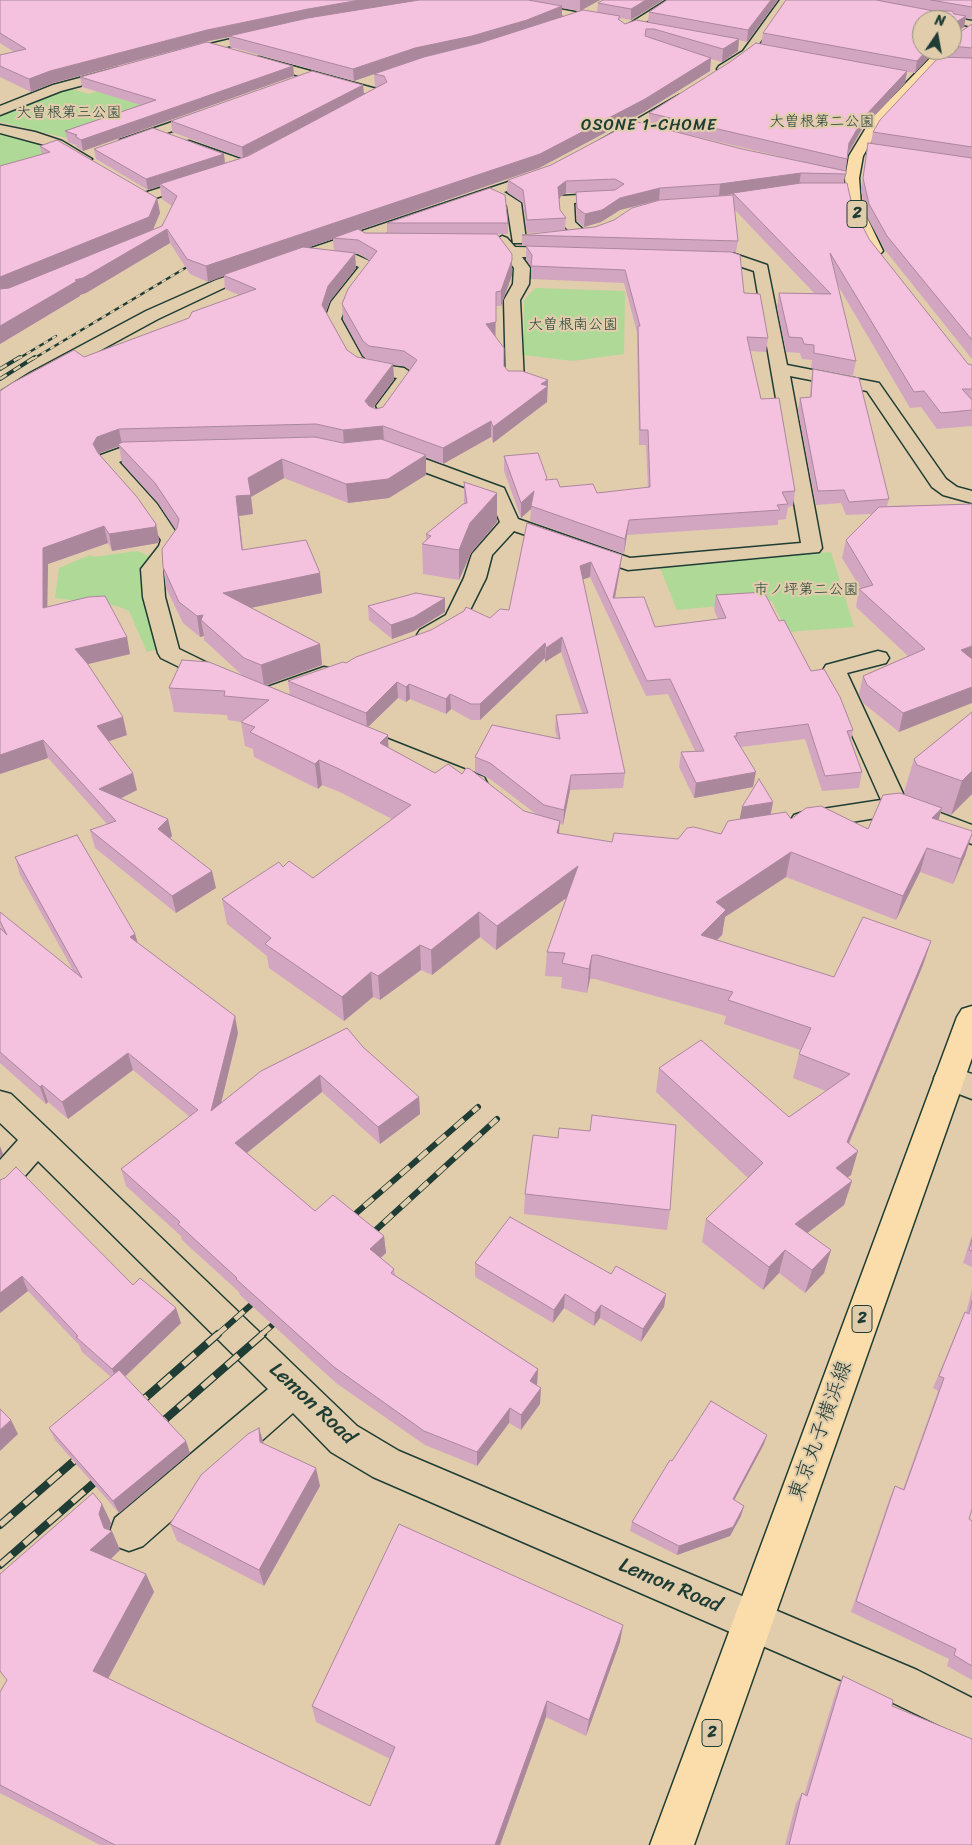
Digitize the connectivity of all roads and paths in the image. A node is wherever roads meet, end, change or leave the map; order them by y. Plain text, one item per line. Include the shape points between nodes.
1 (495, 0) edge
2 (675, 0) edge
3 (785, 0) edge
4 (597, 8) dead end
5 (582, 16) junction
6 (556, 26) edge
7 (634, 26) junction
8 (653, 30) edge
9 (274, 32) edge
10 (636, 42) edge
11 (209, 46) junction
12 (746, 47) junction
13 (769, 51) edge
14 (167, 58) edge
15 (935, 60) edge
16 (932, 63) junction
17 (951, 64) edge
18 (126, 70) edge
19 (312, 76) junction
20 (898, 76) edge
21 (917, 79) junction
22 (708, 80) edge
23 (374, 81) edge
24 (293, 82) edge
25 (355, 87) junction
26 (690, 92) edge
27 (219, 109) edge
28 (0, 111) edge
29 (348, 112) edge
30 (631, 127) junction
31 (0, 129) edge
32 (154, 132) junction
33 (650, 132) edge
34 (858, 149) junction
35 (590, 150) edge
36 (878, 152) edge
37 (83, 158) junction
38 (560, 166) edge
39 (98, 167) edge
40 (226, 171) edge
41 (208, 177) edge
42 (129, 187) edge
43 (492, 192) junction
44 (146, 197) junction
45 (614, 197) edge
46 (162, 207) edge
47 (594, 232) edge
48 (580, 234) junction
49 (563, 236) edge
50 (545, 238) edge
51 (342, 240) junction
52 (392, 240) edge
53 (505, 243) junction
54 (578, 254) edge
55 (296, 257) junction
56 (684, 257) edge
57 (884, 263) edge
58 (779, 370) junction
59 (515, 381) edge
60 (0, 400) edge
61 (377, 417) edge
62 (376, 451) edge
63 (182, 452) edge
64 (972, 497) edge
65 (510, 523) junction
66 (404, 645) edge
67 (878, 658) dead end
68 (339, 669) edge
69 (250, 690) junction
70 (291, 708) edge
71 (336, 726) edge
72 (495, 798) edge
73 (896, 806) junction
74 (786, 824) edge
75 (972, 835) edge
76 (972, 1017) edge
77 (961, 1082) edge
78 (0, 1103) edge
79 (38, 1139) junction
80 (0, 1182) edge
81 (294, 1389) junction
82 (129, 1532) dead end
83 (752, 1620) junction
84 (972, 1720) edge
85 (672, 1845) edge

1 - 5 street
2 - 7 street
3 - 12 street
4 - 5 street
5 - 6 street
5 - 7 street
7 - 8 street
7 - 10 street via 616,36
9 - 11 street
11 - 14 street
11 - 19 street
12 - 13 street
12 - 22 street via 747,53 720,67
15 - 16 main road, 2
16 - 17 street
16 - 21 main road, 2
18 - 28 street via 57,88
19 - 24 street
19 - 25 street
20 - 21 street
21 - 34 main road, 2 via 877,121
23 - 25 street
25 - 29 street via 380,94
26 - 30 street
27 - 32 street
30 - 33 street
30 - 35 street
31 - 37 street via 30,134
32 - 37 street
32 - 40 street via 248,163
34 - 36 street
34 - 57 main road, 2 via 846,184 858,218
37 - 39 street
38 - 43 street
41 - 44 street
42 - 44 street
43 - 51 street
43 - 53 street via 514,203
44 - 46 street
45 - 48 street via 566,199 568,223
47 - 48 street
48 - 49 street
50 - 53 street
51 - 52 street
51 - 55 street
53 - 54 street
53 - 59 street via 522,268 521,284 512,300
55 - 60 street via 222,283 152,315 36,377
55 - 61 street via 354,259 368,266 339,302 333,319 355,360 364,367 407,376
56 - 58 street via 732,258 761,268
58 - 64 street via 873,387 939,483
58 - 65 street via 812,548 628,564
62 - 65 street via 384,450 497,492
63 - 69 street via 124,453 108,459 150,508 171,540 152,569 154,597 169,653
65 - 66 street via 482,554 475,578 455,619
67 - 73 street via 834,670
68 - 69 street
69 - 70 street
71 - 72 street via 480,786
73 - 74 street
73 - 75 street
76 - 77 main road, 東京丸子横浜線 / 2
77 - 83 main road, 東京丸子横浜線 / 2
78 - 79 street, Lemon Road
79 - 80 street
79 - 81 street, Lemon Road
81 - 82 street
81 - 83 street, Lemon Road via 344,1439 386,1464
83 - 84 street, Lemon Road via 957,1710
83 - 85 main road, 東京丸子横浜線 / 2

